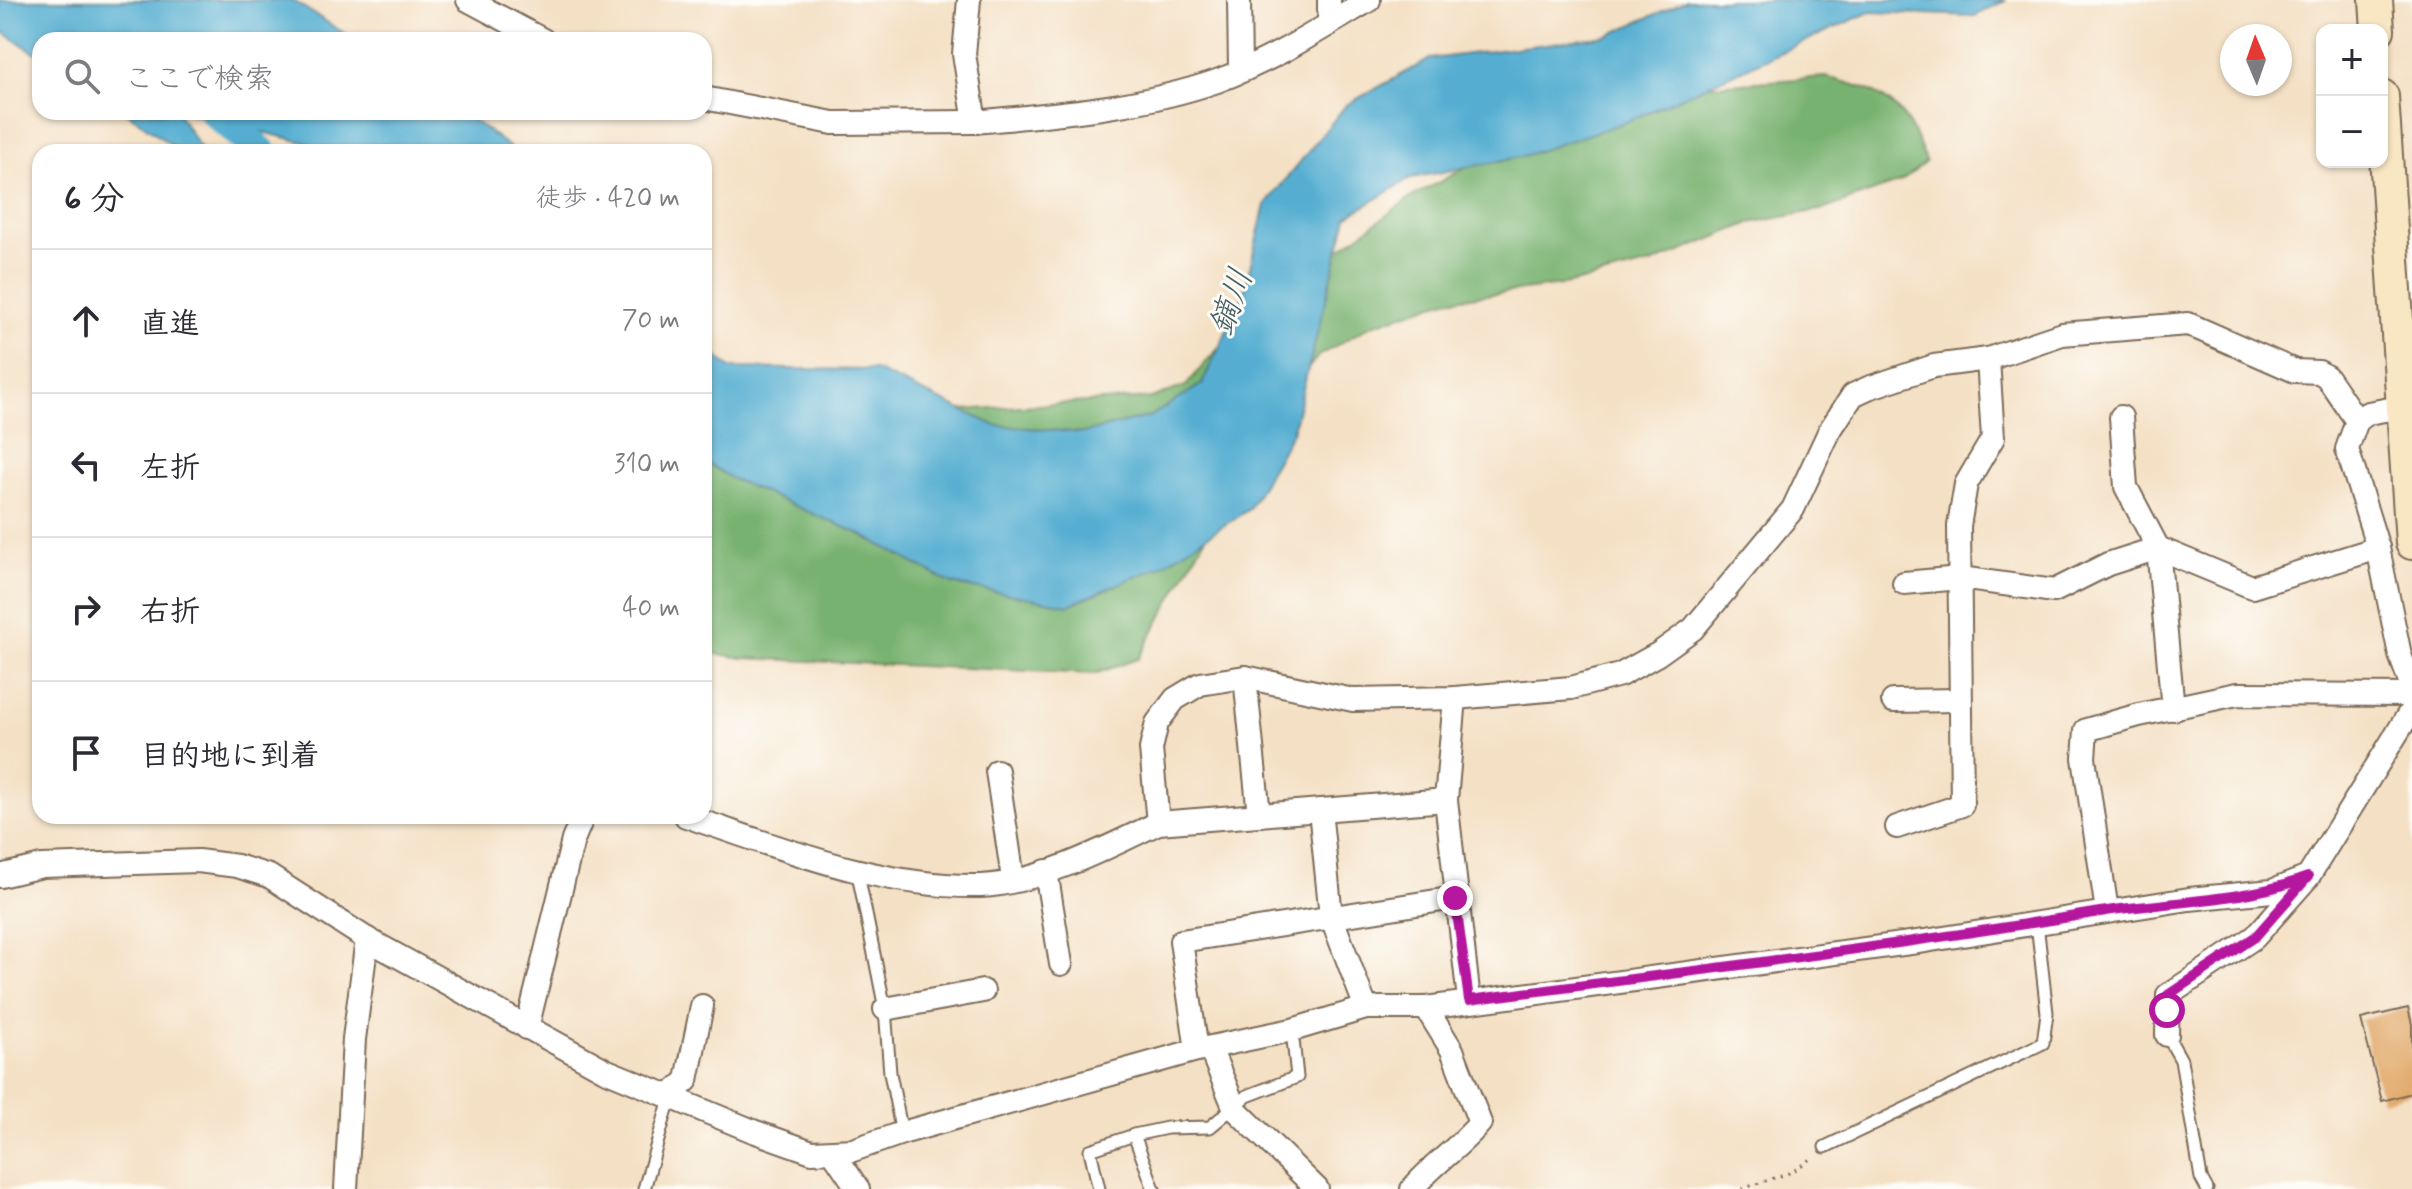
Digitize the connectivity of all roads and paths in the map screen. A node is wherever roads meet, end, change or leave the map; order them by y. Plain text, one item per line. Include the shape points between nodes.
1 (468, 0) edge
2 (969, 0) edge
3 (1239, 0) edge
4 (1329, 0) edge
5 (1369, 0) edge
6 (1329, 24) junction
7 (528, 32) edge
8 (1240, 69) junction
9 (712, 100) edge
10 (975, 122) junction
11 (2388, 168) edge
12 (1988, 359) junction
13 (2407, 406) edge
14 (2121, 417) dead end
15 (2357, 421) junction
16 (2412, 543) edge
17 (2158, 548) junction
18 (2378, 548) junction
19 (1960, 578) junction
20 (1904, 583) dead end
21 (1245, 677) junction
22 (2412, 687) edge
23 (2412, 695) edge
24 (1455, 698) junction
25 (1959, 700) junction
26 (1893, 701) dead end
27 (2173, 709) junction
28 (2412, 709) edge
29 (997, 771) dead end
30 (1446, 800) junction
31 (1320, 810) junction
32 (1259, 815) junction
33 (1158, 823) junction
34 (580, 824) edge
35 (710, 824) edge
36 (1897, 827) dead end
37 (1046, 871) junction
38 (858, 874) junction
39 (0, 876) edge
40 (2308, 877) junction
41 (1013, 879) junction
42 (1455, 898) junction
43 (2107, 911) junction
44 (1331, 916) junction
45 (2037, 923) junction
46 (367, 939) junction
47 (1061, 964) dead end
48 (983, 991) dead end
49 (1469, 1000) junction
50 (702, 1006) dead end
51 (1366, 1008) junction
52 (1426, 1008) junction
53 (885, 1009) junction
54 (527, 1028) junction
55 (1292, 1030) junction
56 (2167, 1035) joint
57 (1204, 1049) junction
58 (671, 1095) junction
59 (1235, 1109) junction
60 (902, 1133) junction
61 (1134, 1135) junction
62 (1825, 1147) joint
63 (833, 1152) junction
64 (346, 1189) edge
65 (644, 1189) edge
66 (858, 1189) edge
67 (1099, 1189) edge
68 (1154, 1189) edge
69 (1317, 1189) edge
70 (1412, 1189) edge
71 (1742, 1189) edge
72 (2207, 1189) edge

1 - 7 street
2 - 10 street via 964,54
3 - 8 street
4 - 6 street
5 - 6 street
6 - 8 street
8 - 10 street via 1142,102
9 - 10 street via 833,123
11 - 13 main road
12 - 15 street via 2062,334 2188,324 2295,371 2319,372
12 - 19 street via 1993,438 1966,484 1959,526
12 - 24 street via 1934,366 1853,395 1830,430 1793,509 1693,629 1658,654 1620,675 1571,688
13 - 15 street via 2368,413
13 - 16 main road
14 - 17 street via 2126,487
15 - 18 street via 2348,462
17 - 18 street via 2252,587
17 - 19 street via 2108,564 2054,591
17 - 27 street
18 - 22 street via 2400,655
19 - 20 street
19 - 25 street
21 - 24 street via 1353,700
21 - 32 street
21 - 33 street via 1200,684 1175,699 1157,723 1151,749
23 - 27 street via 2237,694
24 - 30 street
25 - 26 street
25 - 36 street via 1962,805
27 - 43 street via 2086,730 2084,758
28 - 40 street
29 - 41 street
30 - 31 street
30 - 42 street
31 - 32 street
31 - 44 street
32 - 33 street
33 - 37 street
34 - 54 street
35 - 38 street
37 - 41 street
37 - 47 street
38 - 41 street via 982,886
38 - 53 lane
39 - 46 street via 42,866 198,861 237,866 269,876
40 - 43 street via 2272,891
40 - 56 street via 2255,937 2168,995
42 - 44 street
42 - 49 street
43 - 45 street
44 - 51 street
44 - 57 street via 1181,941
45 - 49 street
45 - 62 lane via 2047,1013 2043,1043
46 - 54 street
46 - 64 street via 354,1039
48 - 53 street
49 - 52 street
50 - 58 street via 687,1080
51 - 52 street
51 - 55 street
52 - 70 street via 1452,1050 1480,1123
53 - 60 lane
54 - 58 street via 605,1070
55 - 57 street
55 - 59 lane via 1297,1077 1247,1096
56 - 72 lane via 2181,1060
57 - 59 street
57 - 60 street
58 - 63 street via 812,1152
58 - 65 lane
59 - 61 lane via 1210,1127
59 - 69 street
60 - 63 street
61 - 67 lane via 1090,1150
61 - 68 lane
62 - 71 path via 1792,1172
63 - 66 street

